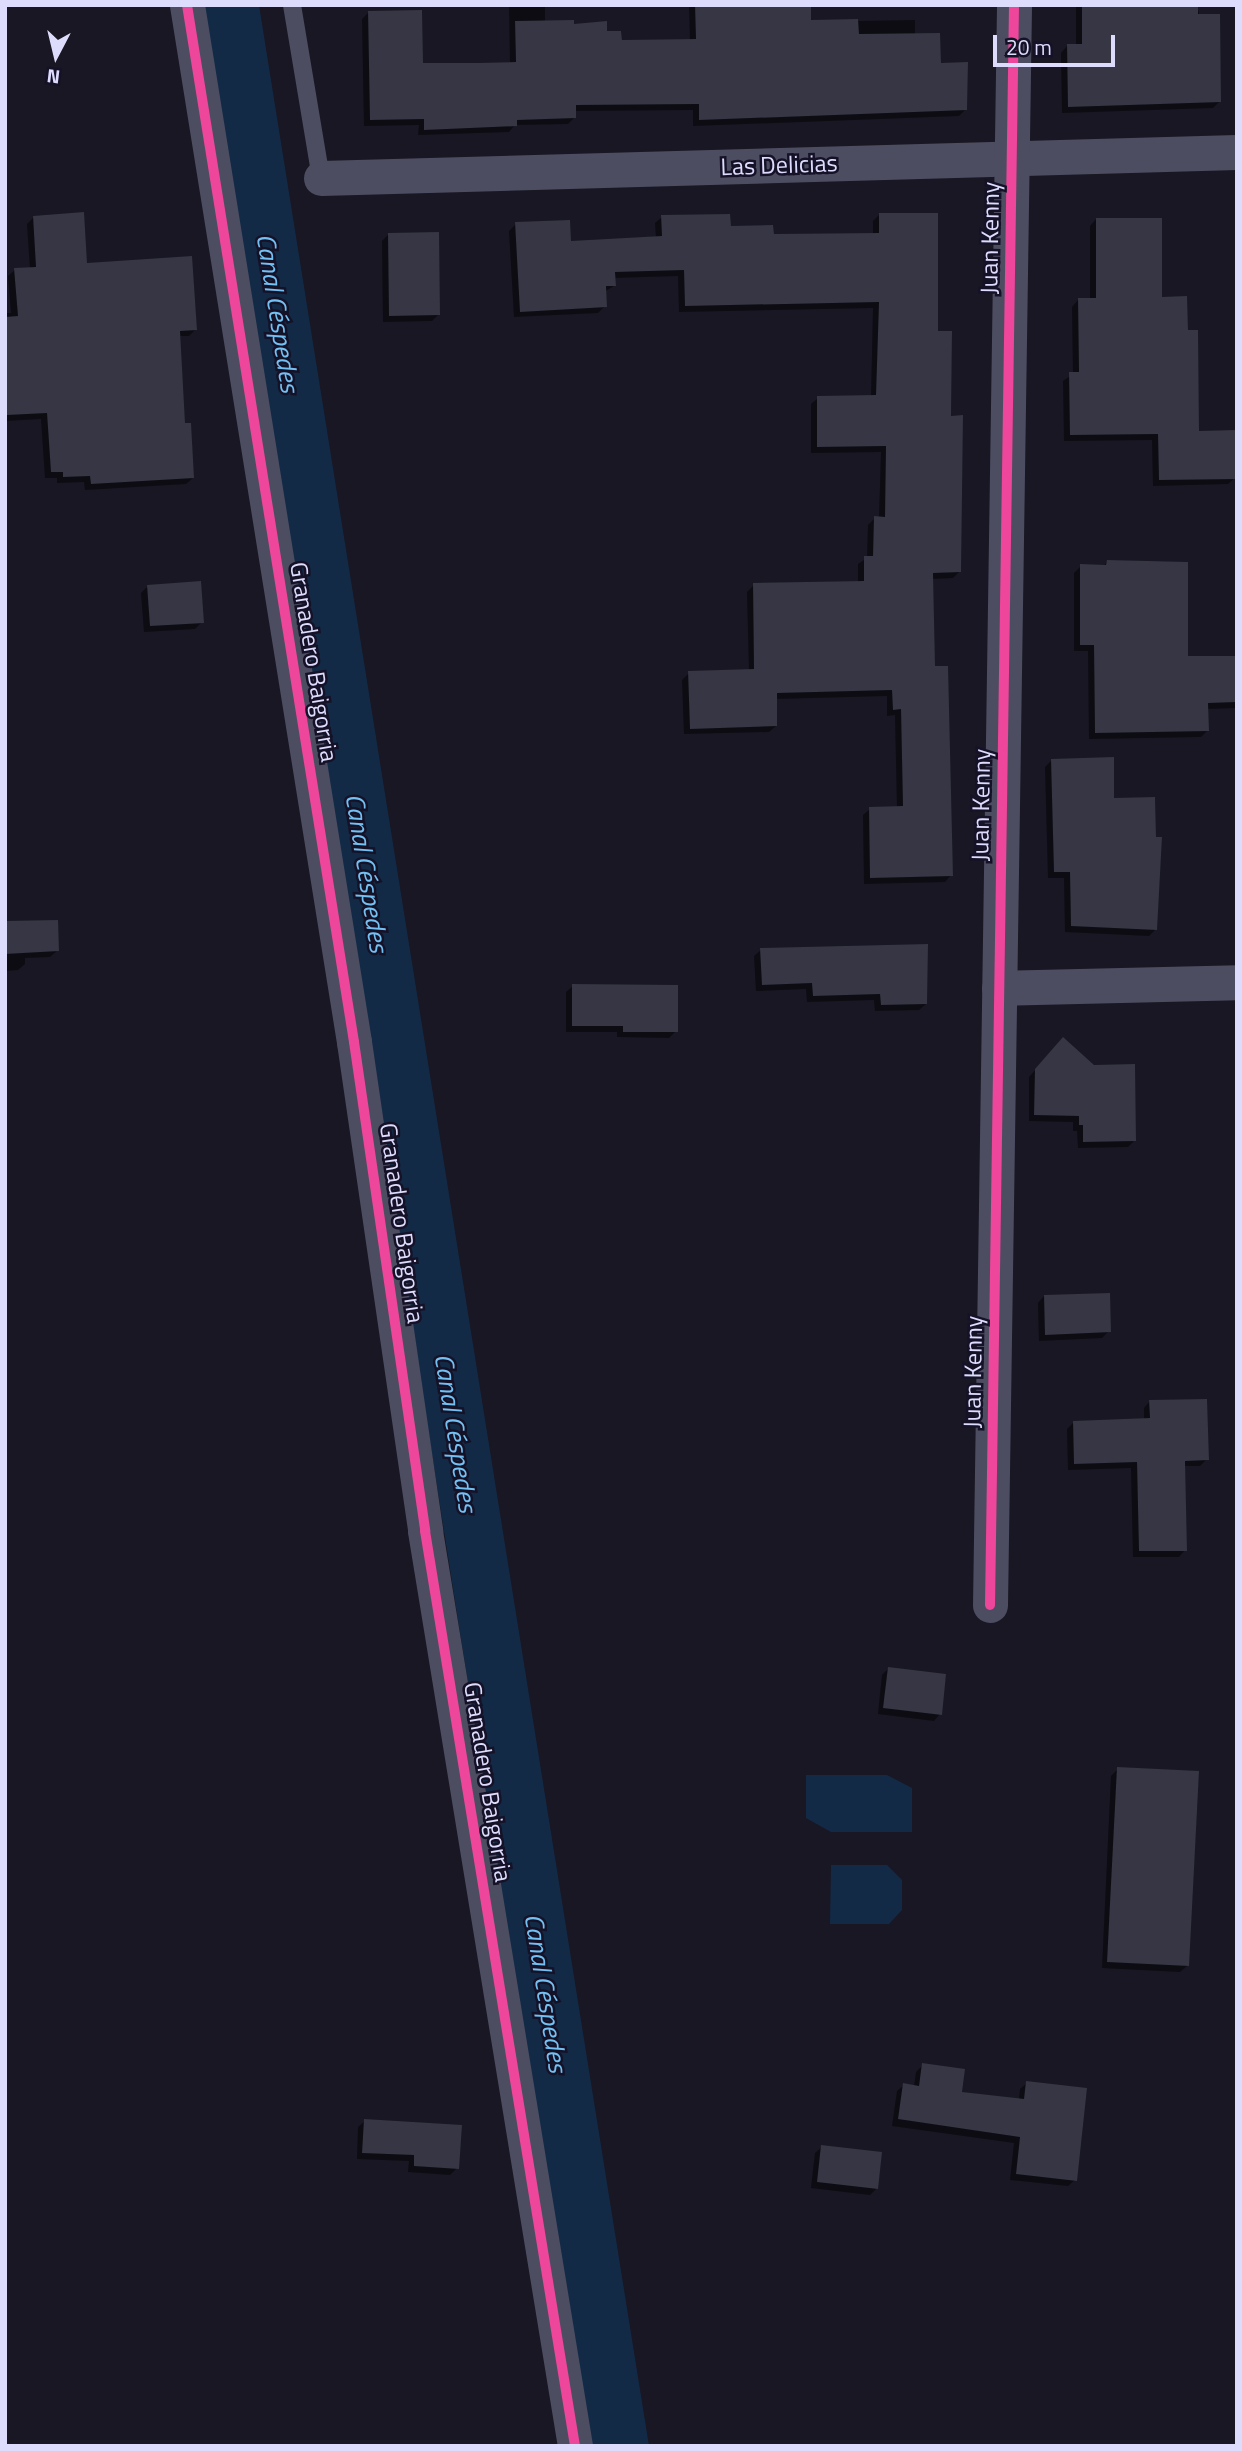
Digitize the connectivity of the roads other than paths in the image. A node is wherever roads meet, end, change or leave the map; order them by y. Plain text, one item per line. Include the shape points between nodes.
1 (187, 5) edge
2 (292, 5) edge
3 (1014, 5) edge
4 (1237, 152) edge
5 (1012, 158) junction
6 (321, 178) joint
7 (1237, 982) edge
8 (999, 989) junction
9 (990, 1605) dead end
10 (575, 2446) edge

1 - 10 street, Granadero Baigorria via 352,1028 425,1531
2 - 6 lane
3 - 5 street, Juan Kenny
4 - 5 street, Las Delicias
5 - 6 street, Las Delicias
5 - 8 street, Juan Kenny
7 - 8 street
8 - 9 street, Juan Kenny

